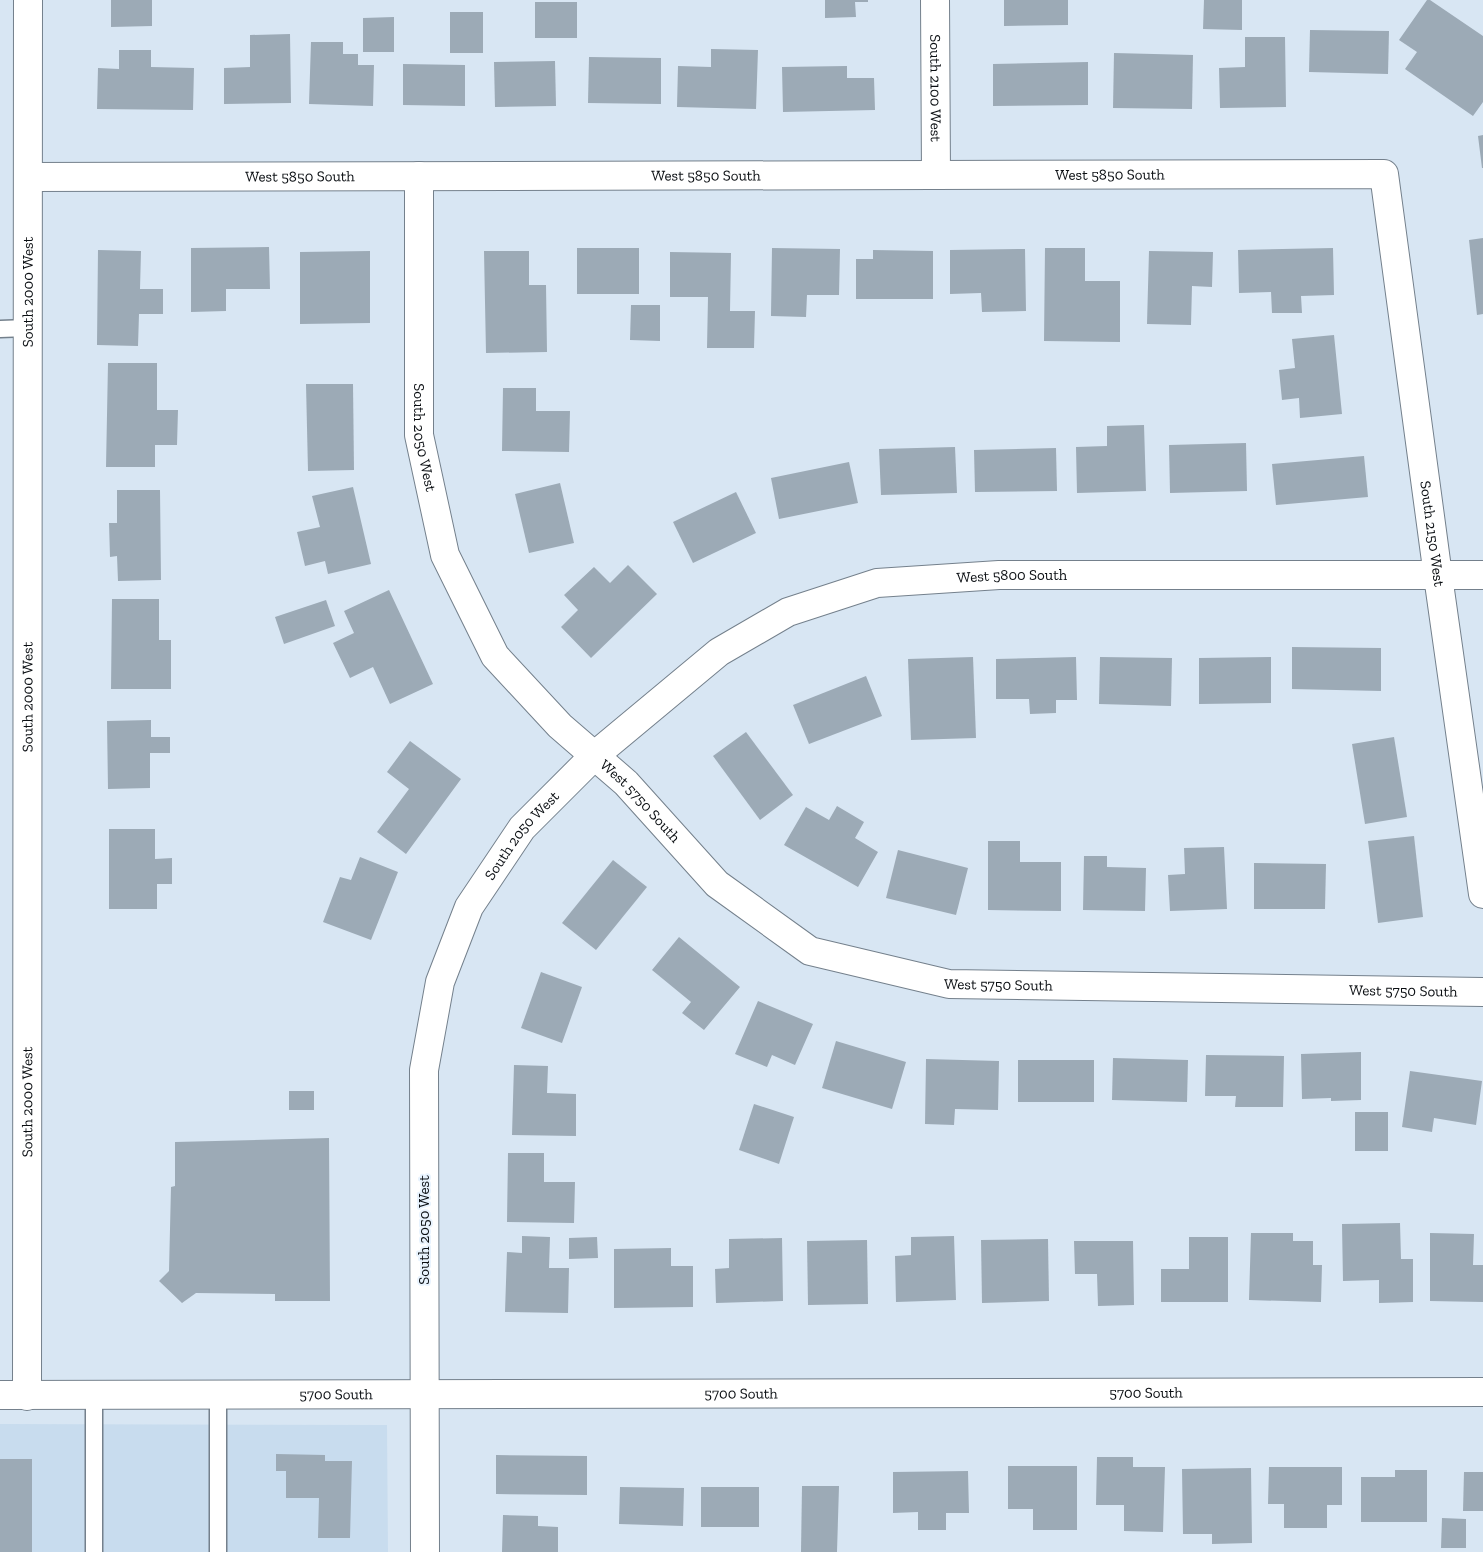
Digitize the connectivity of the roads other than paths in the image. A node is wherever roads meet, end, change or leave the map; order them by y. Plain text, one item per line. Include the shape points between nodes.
1 (28, 0) edge
2 (935, 0) edge
3 (936, 174) junction
4 (1384, 174) joint
5 (420, 176) junction
6 (28, 178) junction
7 (28, 328) junction
8 (0, 329) edge
9 (1483, 575) edge
10 (1438, 576) junction
11 (594, 756) junction
12 (1483, 894) edge
13 (1483, 992) edge
14 (1483, 1392) edge
15 (0, 1395) edge
16 (218, 1395) junction
17 (425, 1395) junction
18 (28, 1396) junction
19 (94, 1396) junction
20 (94, 1552) edge
21 (218, 1552) edge
22 (425, 1552) edge

1 - 6 street, South 2000 West
2 - 3 street, South 2100 West
3 - 4 street, West 5850 South
3 - 5 street, West 5850 South
4 - 10 street, South 2150 West
5 - 6 street, West 5850 South
5 - 11 street, South 2050 West via 420,435 445,555 495,656 560,726
6 - 7 street, South 2000 West
7 - 8 lane
7 - 18 street, South 2000 West
9 - 10 street, West 5800 South
10 - 11 street, West 5800 South via 999,575 877,583 788,612 719,652
10 - 12 street, South 2150 West
11 - 13 street, West 5750 South via 626,783 717,884 810,950 949,984
11 - 17 street, South 2050 West via 522,828 469,907 440,982 424,1070
14 - 17 street, 5700 South
15 - 18 street, 5700 South
16 - 17 street, 5700 South
16 - 19 street, 5700 South
16 - 21 lane
17 - 22 street, South 2050 West
18 - 19 street, 5700 South
19 - 20 lane

